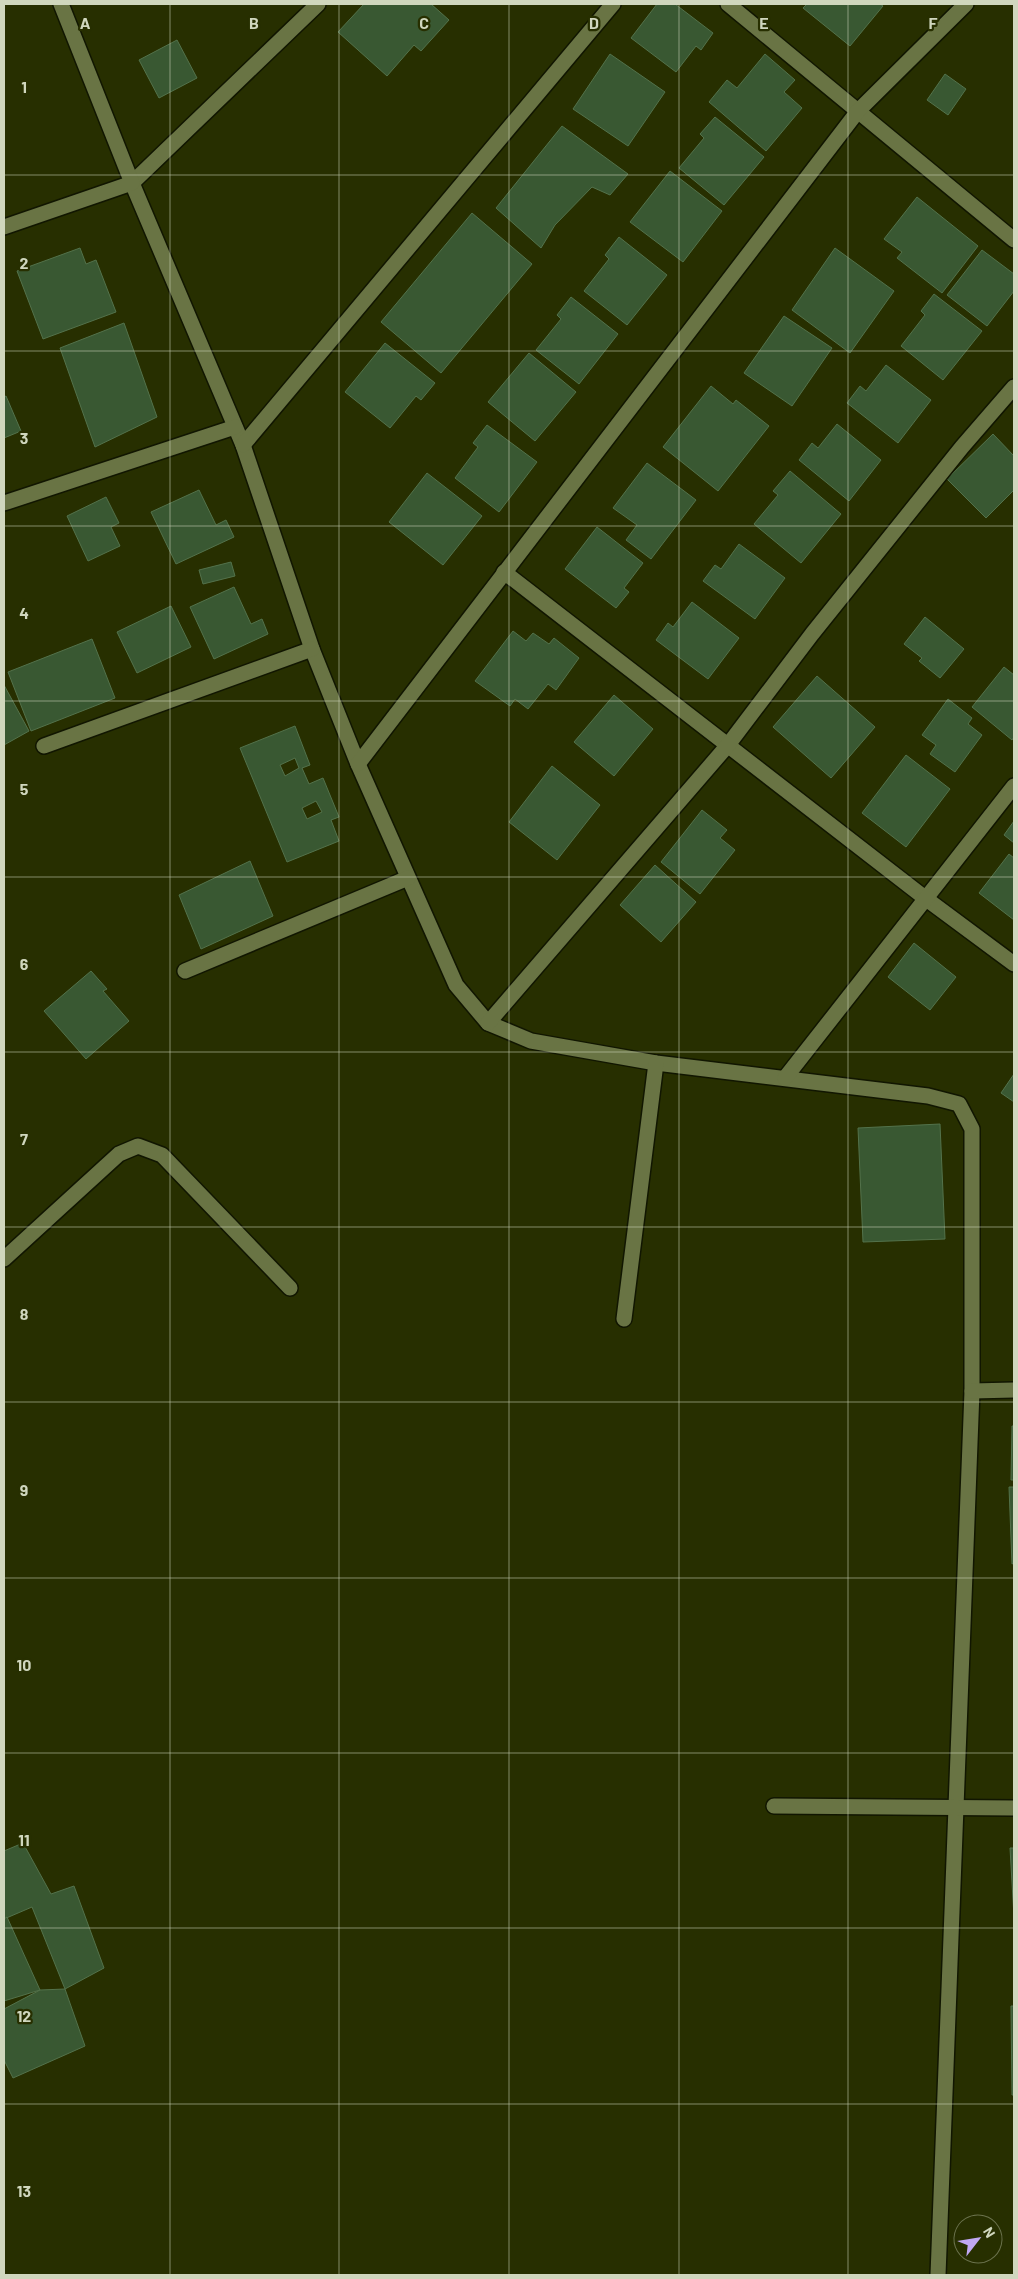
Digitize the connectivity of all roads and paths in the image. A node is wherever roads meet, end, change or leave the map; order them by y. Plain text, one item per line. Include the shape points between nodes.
1 (61, 4) edge
2 (318, 4) edge
3 (613, 4) edge
4 (728, 4) edge
5 (966, 4) edge
6 (858, 111) junction
7 (132, 183) junction
8 (4, 227) edge
9 (1014, 240) edge
10 (1014, 387) edge
11 (235, 427) junction
12 (243, 445) junction
13 (4, 503) edge
14 (504, 572) junction
15 (312, 649) junction
16 (728, 745) junction
17 (44, 746) dead end
18 (358, 764) junction
19 (1014, 786) edge
20 (408, 878) junction
21 (925, 898) junction
22 (1014, 964) edge
23 (185, 971) dead end
24 (488, 1023) junction
25 (656, 1062) junction
26 (784, 1078) junction
27 (4, 1259) edge
28 (290, 1288) dead end
29 (624, 1319) dead end
30 (1014, 1390) edge
31 (972, 1391) junction
32 (774, 1806) dead end
33 (956, 1807) junction
34 (1014, 1808) edge
35 (938, 2275) edge

1 - 7 street
2 - 7 street
3 - 12 street
4 - 6 street
5 - 6 street
6 - 9 street
6 - 14 street
7 - 8 street
7 - 11 street
10 - 16 street via 812,634
11 - 12 street
11 - 13 street
12 - 15 street
14 - 16 street
14 - 18 street
15 - 17 street
15 - 18 street
16 - 21 street
16 - 24 street
18 - 20 street
19 - 21 street
20 - 23 street
20 - 24 street via 456,985
21 - 22 street
21 - 26 street
24 - 25 street via 531,1041
25 - 26 street
25 - 29 street
26 - 31 street via 928,1096 959,1104 972,1129
27 - 28 street via 118,1154 138,1146 162,1154
30 - 31 street
31 - 33 street
32 - 33 street
33 - 34 street
33 - 35 street

